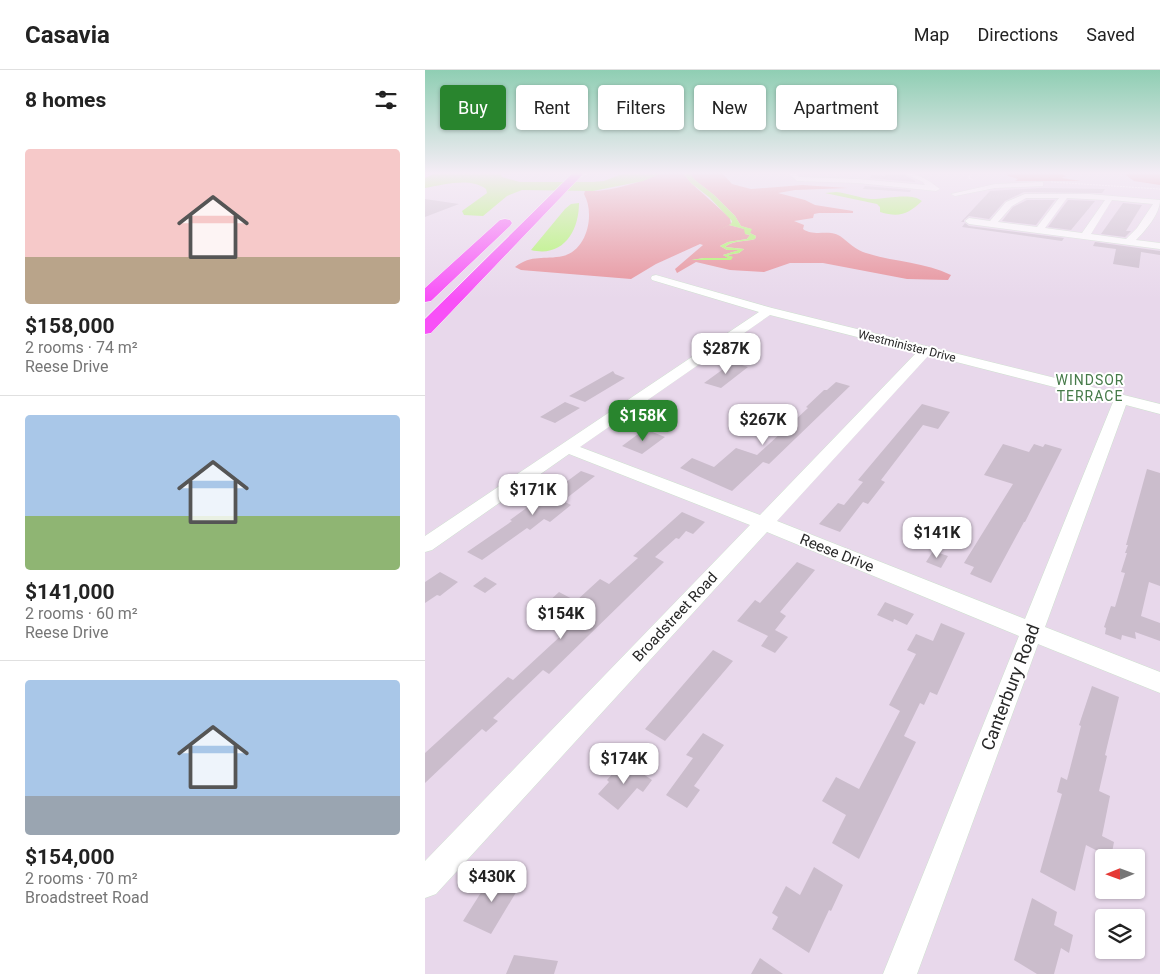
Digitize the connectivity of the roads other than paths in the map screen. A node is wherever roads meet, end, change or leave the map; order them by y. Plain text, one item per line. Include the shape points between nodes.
1 (538, 214) edge
2 (1001, 214) edge
3 (1051, 214) edge
4 (1099, 214) edge
5 (1153, 214) edge
6 (513, 215) dead end
7 (969, 221) dead end
8 (993, 224) junction
9 (1039, 230) junction
10 (494, 233) junction
11 (1085, 236) junction
12 (1128, 242) junction
13 (1160, 246) edge
14 (656, 278) dead end
15 (459, 294) junction
16 (425, 298) edge
17 (768, 311) junction
18 (425, 316) edge
19 (425, 329) edge
20 (926, 351) junction
21 (1121, 399) junction
22 (1160, 409) edge
23 (568, 448) junction
24 (763, 523) junction
25 (425, 545) edge
26 (1032, 631) junction
27 (1160, 683) edge
28 (425, 883) edge
29 (900, 974) edge

1 - 15 main road
2 - 8 street
3 - 9 street
4 - 11 street
5 - 12 street via 1146,229
6 - 10 main road
7 - 8 street
8 - 9 street
9 - 11 street
10 - 15 main road via 487,251 446,292
10 - 16 main road
11 - 12 street
12 - 13 street
14 - 17 street, Westminister Drive
15 - 19 main road
16 - 18 main road via 437,304
17 - 20 street, Westminister Drive
17 - 23 street
20 - 21 street, Westminister Drive
20 - 24 street, Broadstreet Road
21 - 22 street, Westminister Drive
21 - 26 street, Canterbury Road
23 - 24 street, Reese Drive
23 - 25 street
24 - 26 street, Reese Drive
24 - 28 street, Broadstreet Road
26 - 27 street, Reese Drive
26 - 29 street, Canterbury Road

